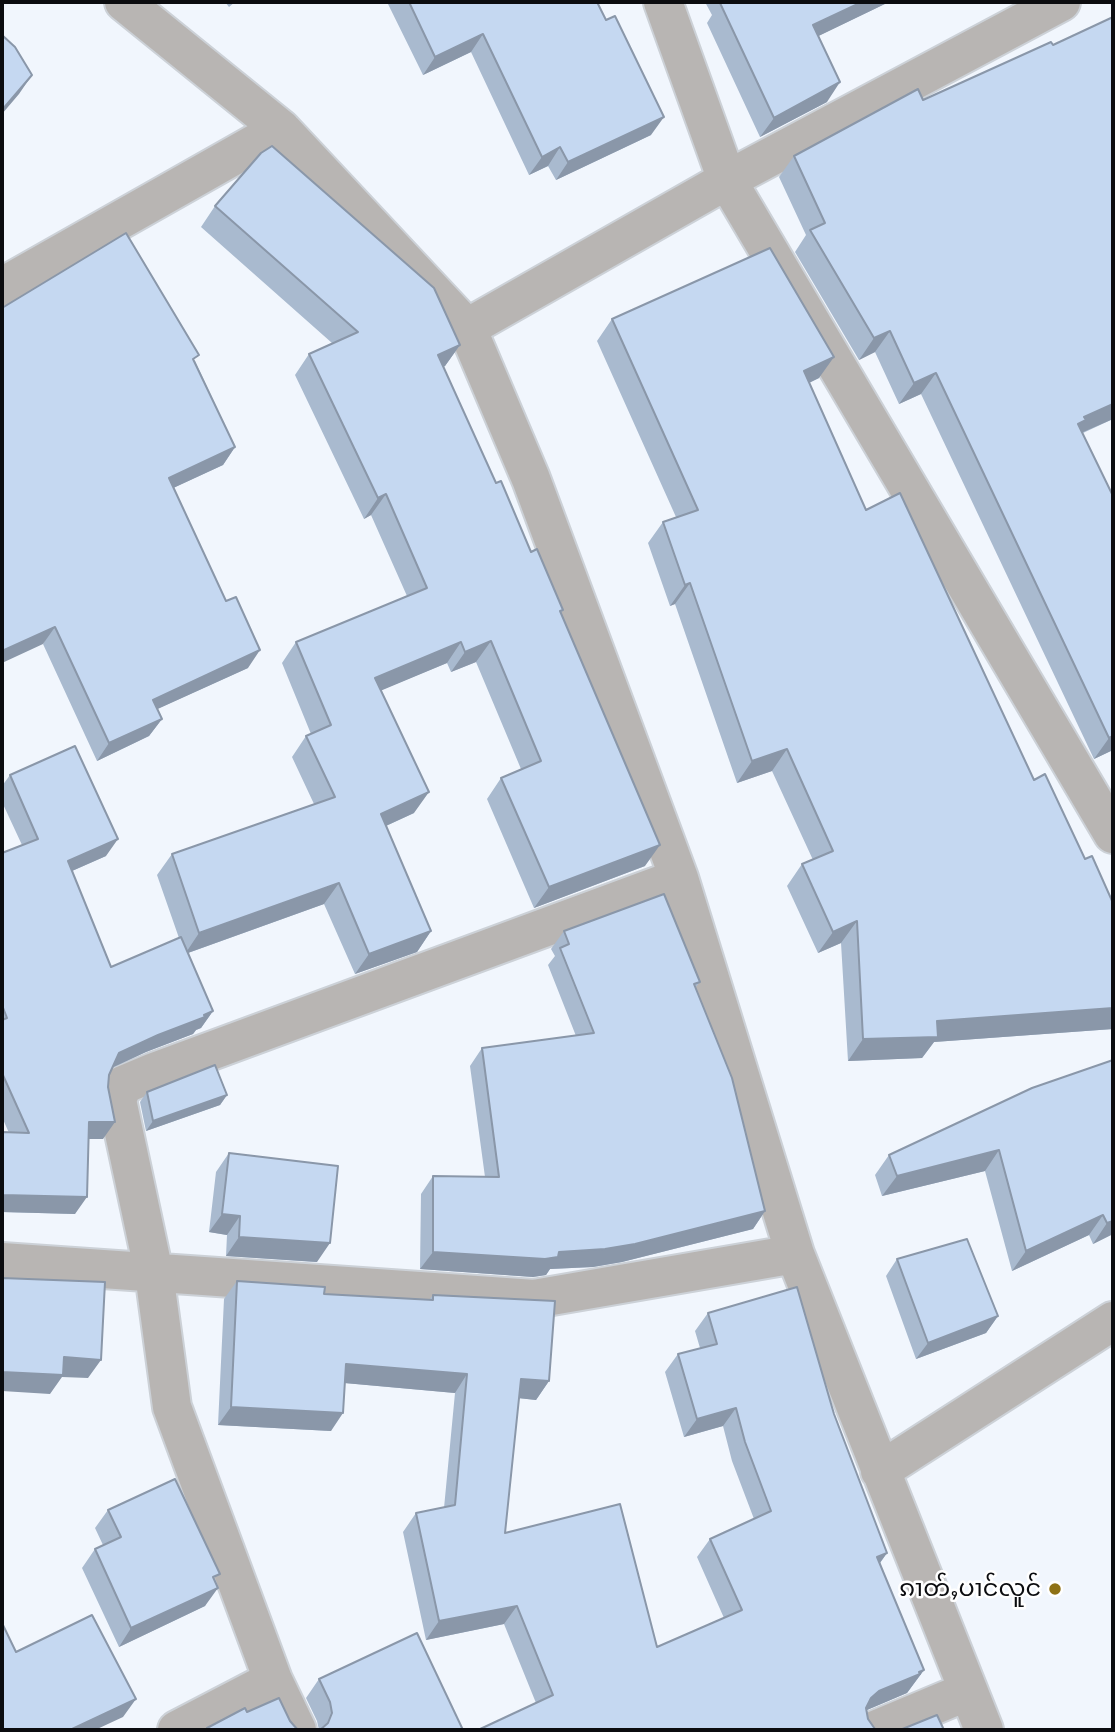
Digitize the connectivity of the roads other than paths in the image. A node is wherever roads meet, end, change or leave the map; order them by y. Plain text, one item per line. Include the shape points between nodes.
1 (124, 2) edge
2 (663, 2) edge
3 (1061, 2) edge
4 (281, 129) junction
5 (727, 180) junction
6 (2, 287) edge
7 (467, 328) junction
8 (1113, 834) edge
9 (679, 878) junction
10 (795, 1254) junction
11 (2, 1262) edge
12 (154, 1273) junction
13 (1113, 1321) edge
14 (880, 1471) junction
15 (273, 1680) junction
16 (968, 1691) junction
17 (177, 1730) edge
18 (297, 1730) edge
19 (875, 1730) edge
20 (984, 1730) edge

1 - 4 street
2 - 5 street
3 - 5 street
4 - 6 street
4 - 7 street
5 - 7 street
5 - 8 street
7 - 9 street via 531,478
9 - 10 street
9 - 12 street via 123,1085 117,1100
10 - 12 street via 534,1299
10 - 14 street
11 - 12 street
12 - 15 street via 172,1407
13 - 14 street
14 - 16 street
15 - 17 street
15 - 18 street
16 - 19 street
16 - 20 street

